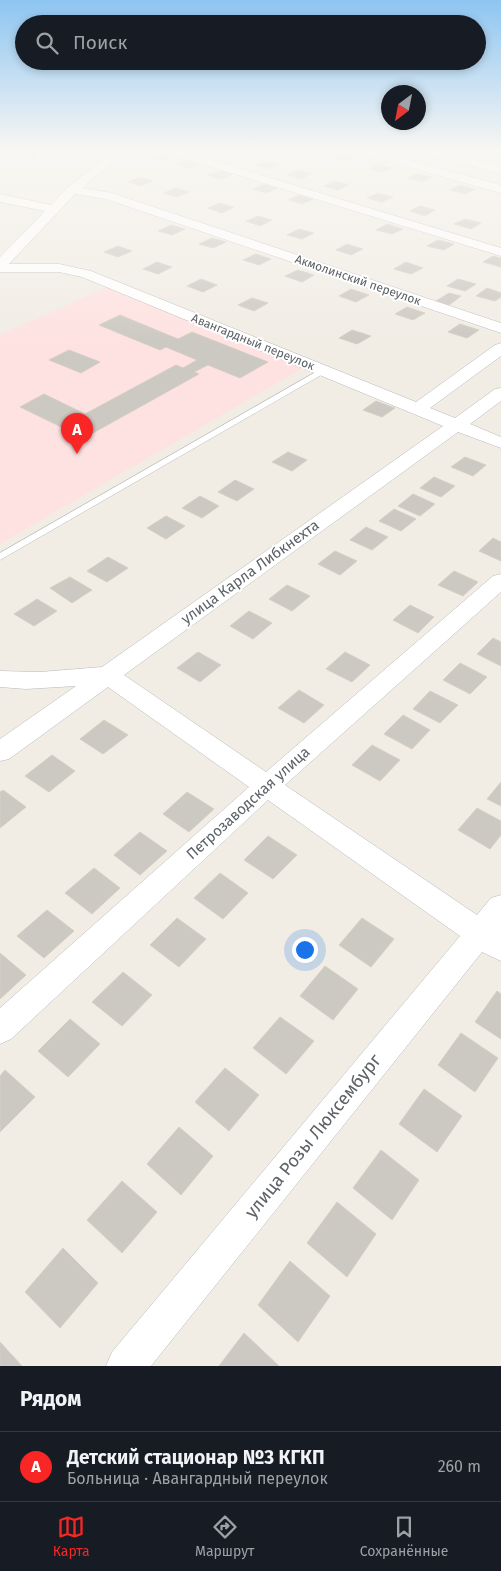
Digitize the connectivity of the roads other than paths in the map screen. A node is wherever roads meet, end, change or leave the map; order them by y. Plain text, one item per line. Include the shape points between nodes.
1 (48, 216) edge
2 (167, 216) edge
3 (382, 216) edge
4 (501, 252) edge
5 (0, 266) edge
6 (501, 328) edge
7 (501, 348) edge
8 (324, 371) junction
9 (501, 393) edge
10 (418, 409) junction
11 (455, 424) junction
12 (501, 443) edge
13 (0, 557) edge
14 (501, 581) edge
15 (107, 675) junction
16 (0, 678) edge
17 (0, 752) edge
18 (268, 784) junction
19 (501, 907) edge
20 (490, 941) edge
21 (0, 1029) edge
22 (126, 1366) edge

1 - 5 street, Авангардный переулок
2 - 6 street, Акмолинский переулок
3 - 4 street
5 - 8 street, Авангардный переулок via 59,268 86,274
7 - 10 street
8 - 10 street, Авангардный переулок
8 - 13 lane
9 - 11 street, улица Карла Либкнехта
10 - 11 street, Авангардный переулок
11 - 12 street, Авангардный переулок
11 - 15 street, улица Карла Либкнехта
14 - 18 street, Петрозаводская улица
15 - 16 street via 21,682
15 - 17 street, улица Карла Либкнехта
15 - 18 street
18 - 20 street
18 - 21 street, Петрозаводская улица
19 - 20 street, улица Розы Люксембург
20 - 22 street, улица Розы Люксембург

